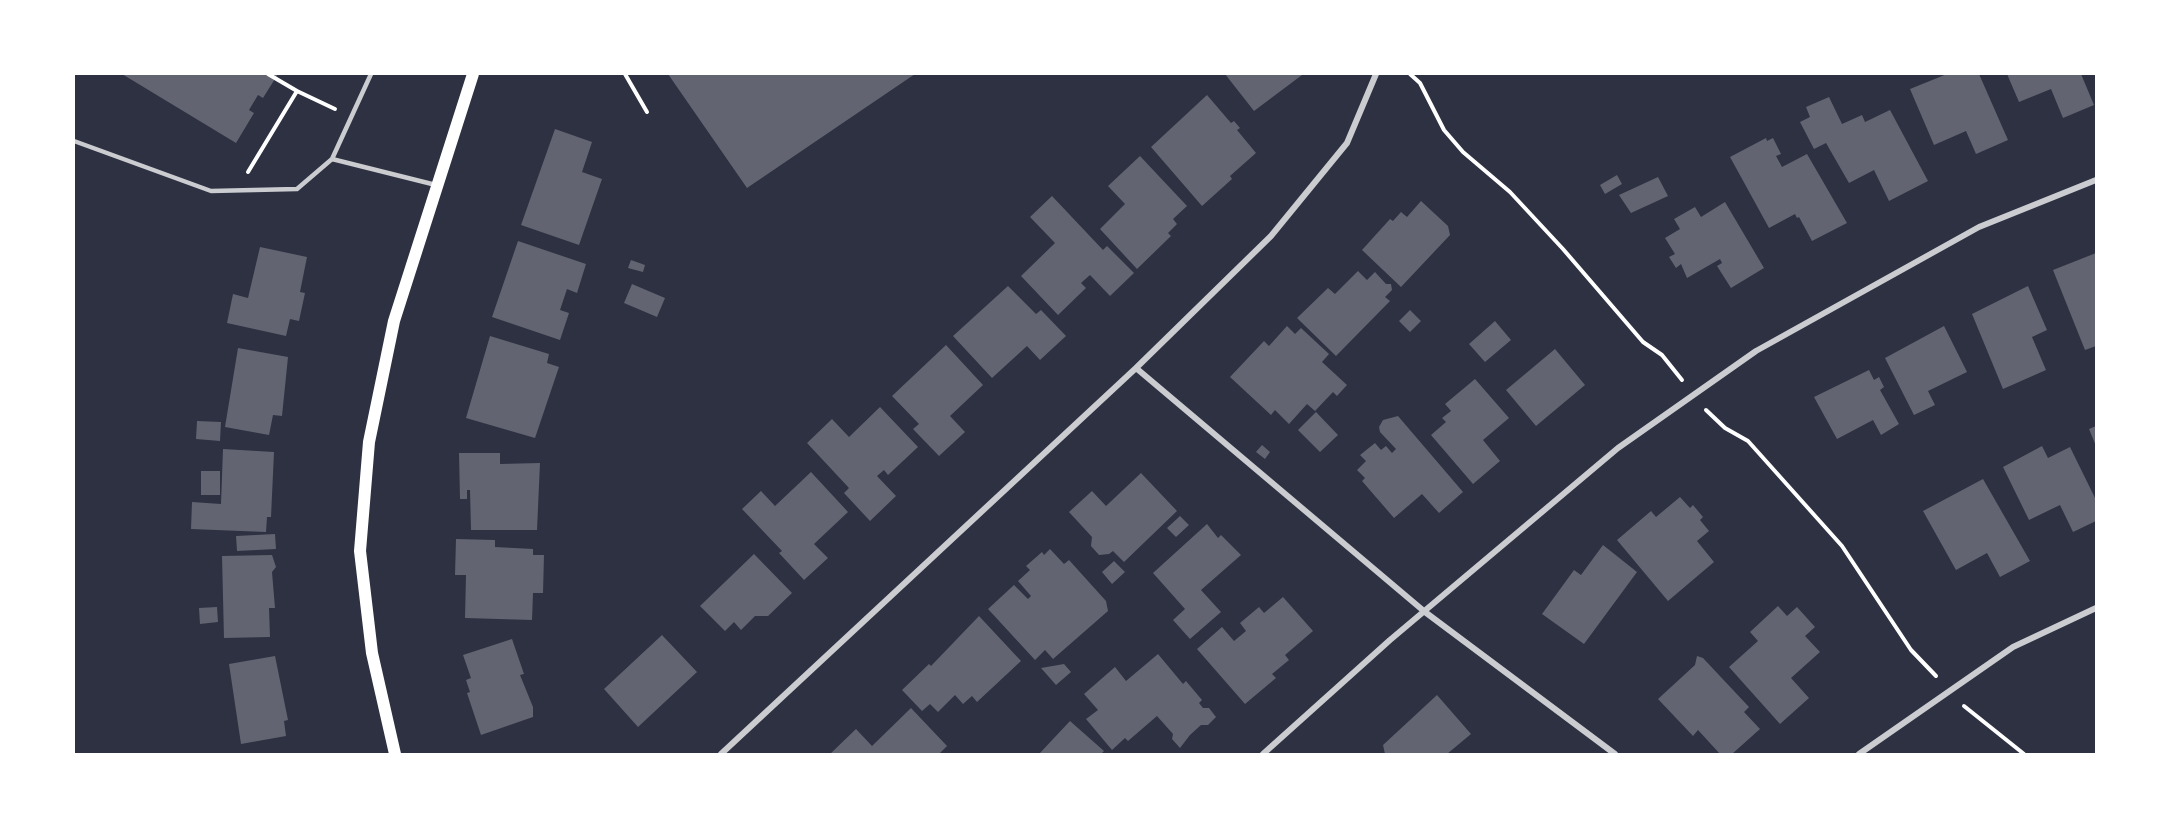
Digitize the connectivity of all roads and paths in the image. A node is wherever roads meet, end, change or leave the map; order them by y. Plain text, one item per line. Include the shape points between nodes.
1 (268, 74) edge
2 (371, 74) edge
3 (473, 74) edge
4 (625, 74) edge
5 (1376, 74) edge
6 (297, 90) junction
7 (647, 112) dead end
8 (351, 117) junction
9 (74, 141) edge
10 (332, 159) junction
11 (2097, 180) edge
12 (436, 185) junction
13 (237, 190) junction
14 (1136, 368) junction
15 (2097, 608) edge
16 (1425, 612) junction
17 (1973, 716) dead end
18 (395, 754) edge
19 (721, 754) edge
20 (1263, 754) edge
21 (1615, 754) edge
22 (1859, 754) edge
23 (2024, 754) edge

1 - 6 path
2 - 8 lane
3 - 12 main road
4 - 7 path
5 - 14 street via 1347,142 1271,236
6 - 8 path
6 - 13 path
8 - 10 lane
9 - 13 lane via 211,191
10 - 12 lane
10 - 13 lane via 297,189
11 - 16 street via 1979,227 1756,351 1618,448
12 - 18 main road via 394,321 371,431 360,551 372,653
14 - 16 street
14 - 19 street
15 - 22 street via 2013,646
16 - 20 street
16 - 21 street
17 - 23 path

